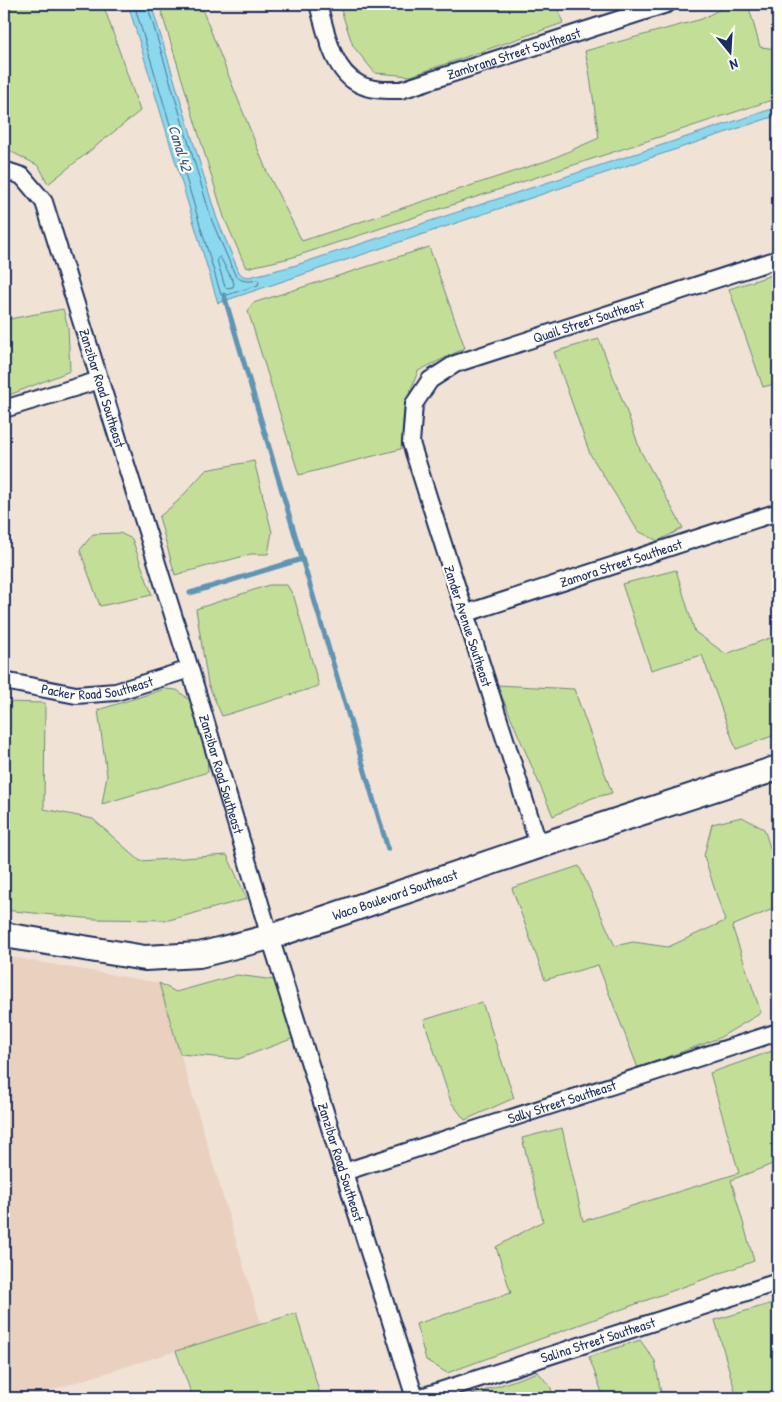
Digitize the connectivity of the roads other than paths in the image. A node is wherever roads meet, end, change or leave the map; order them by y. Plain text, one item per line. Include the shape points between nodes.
1 (318, 4) edge
2 (667, 4) edge
3 (4, 170) edge
4 (778, 260) edge
5 (100, 380) junction
6 (414, 404) joint
7 (4, 410) edge
8 (778, 512) edge
9 (464, 614) junction
10 (190, 669) junction
11 (4, 682) edge
12 (778, 768) edge
13 (539, 846) junction
14 (4, 935) edge
15 (270, 937) junction
16 (778, 1032) edge
17 (344, 1172) junction
18 (778, 1282) edge
19 (417, 1398) edge

1 - 2 street, Zambrana Street Southeast via 342,72 359,84 378,90 401,90
3 - 5 street, Zanzibar Road Southeast via 22,176 44,202
4 - 6 street, Quail Street Southeast via 455,364 430,380
5 - 7 street
5 - 10 street, Zanzibar Road Southeast
6 - 9 street, Zander Avenue Southeast via 411,443
8 - 9 street, Zamora Street Southeast
9 - 13 street, Zander Avenue Southeast
10 - 11 street, Packer Road Southeast via 116,692 76,695
10 - 15 street, Zanzibar Road Southeast
12 - 13 street, Waco Boulevard Southeast
13 - 15 street, Waco Boulevard Southeast
14 - 15 street, Waco Boulevard Southeast via 145,958 199,955
15 - 17 street, Zanzibar Road Southeast
16 - 17 street, Sally Street Southeast
17 - 19 street, Zanzibar Road Southeast
18 - 19 street, Salina Street Southeast

